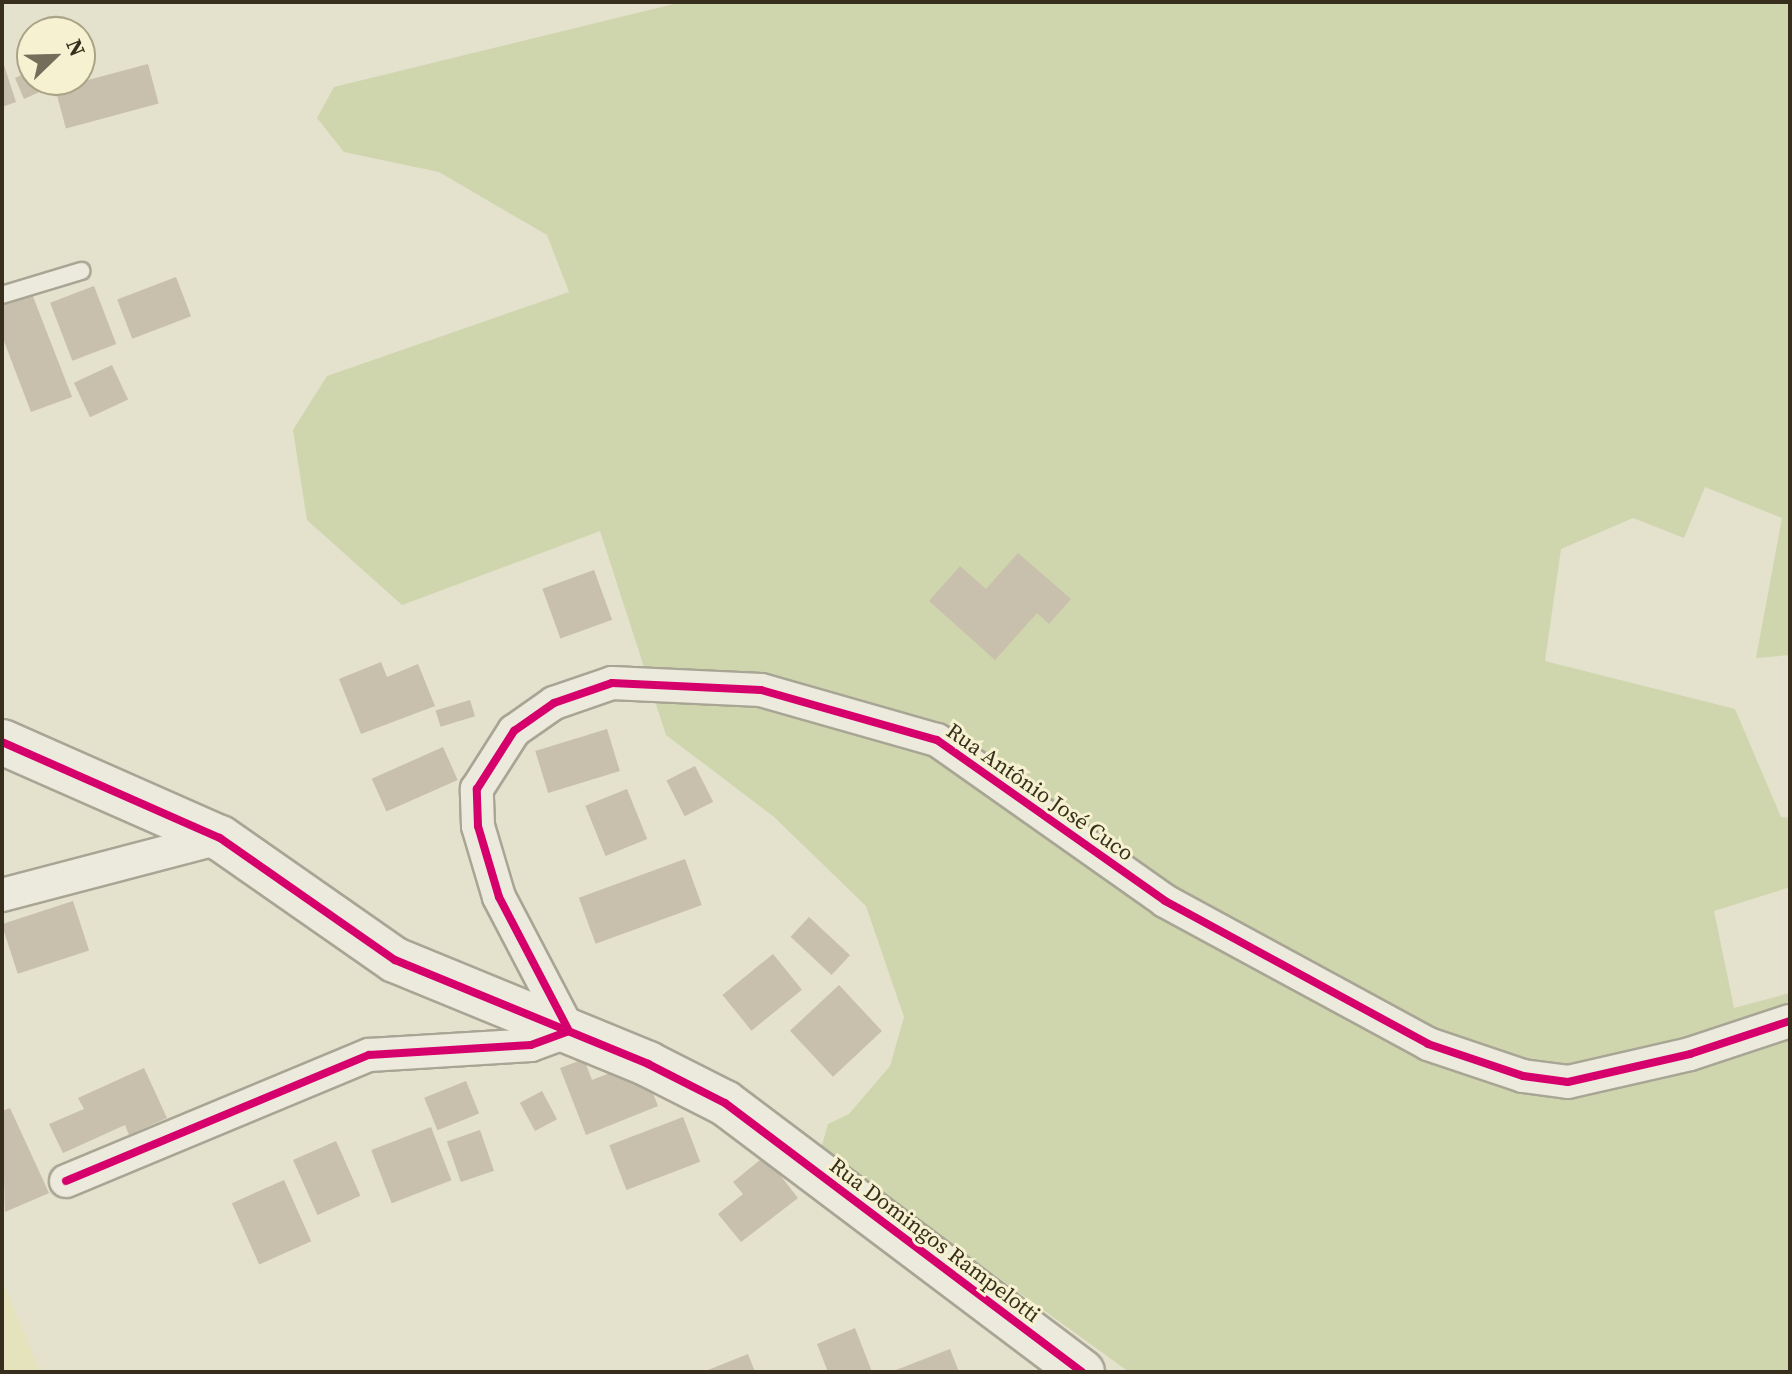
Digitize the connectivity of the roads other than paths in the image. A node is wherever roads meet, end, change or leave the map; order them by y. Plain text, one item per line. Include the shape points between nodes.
1 (81, 271) dead end
2 (2, 295) edge
3 (2, 742) edge
4 (220, 838) junction
5 (2, 895) edge
6 (1790, 1021) edge
7 (569, 1031) junction
8 (66, 1181) dead end
9 (1081, 1372) edge

1 - 2 lane
3 - 4 street, Rua Domingos Rampelotti
4 - 5 street
4 - 7 street, Rua Domingos Rampelotti via 395,960
6 - 7 street, Rua Antônio José Cuco via 1690,1054 1568,1082 1523,1076 1428,1044 1165,901 937,740 761,690 659,681 612,683 554,703 514,731 477,789 478,826 499,897
7 - 8 street via 531,1045 357,1058
7 - 9 street, Rua Domingos Rampelotti via 725,1103

